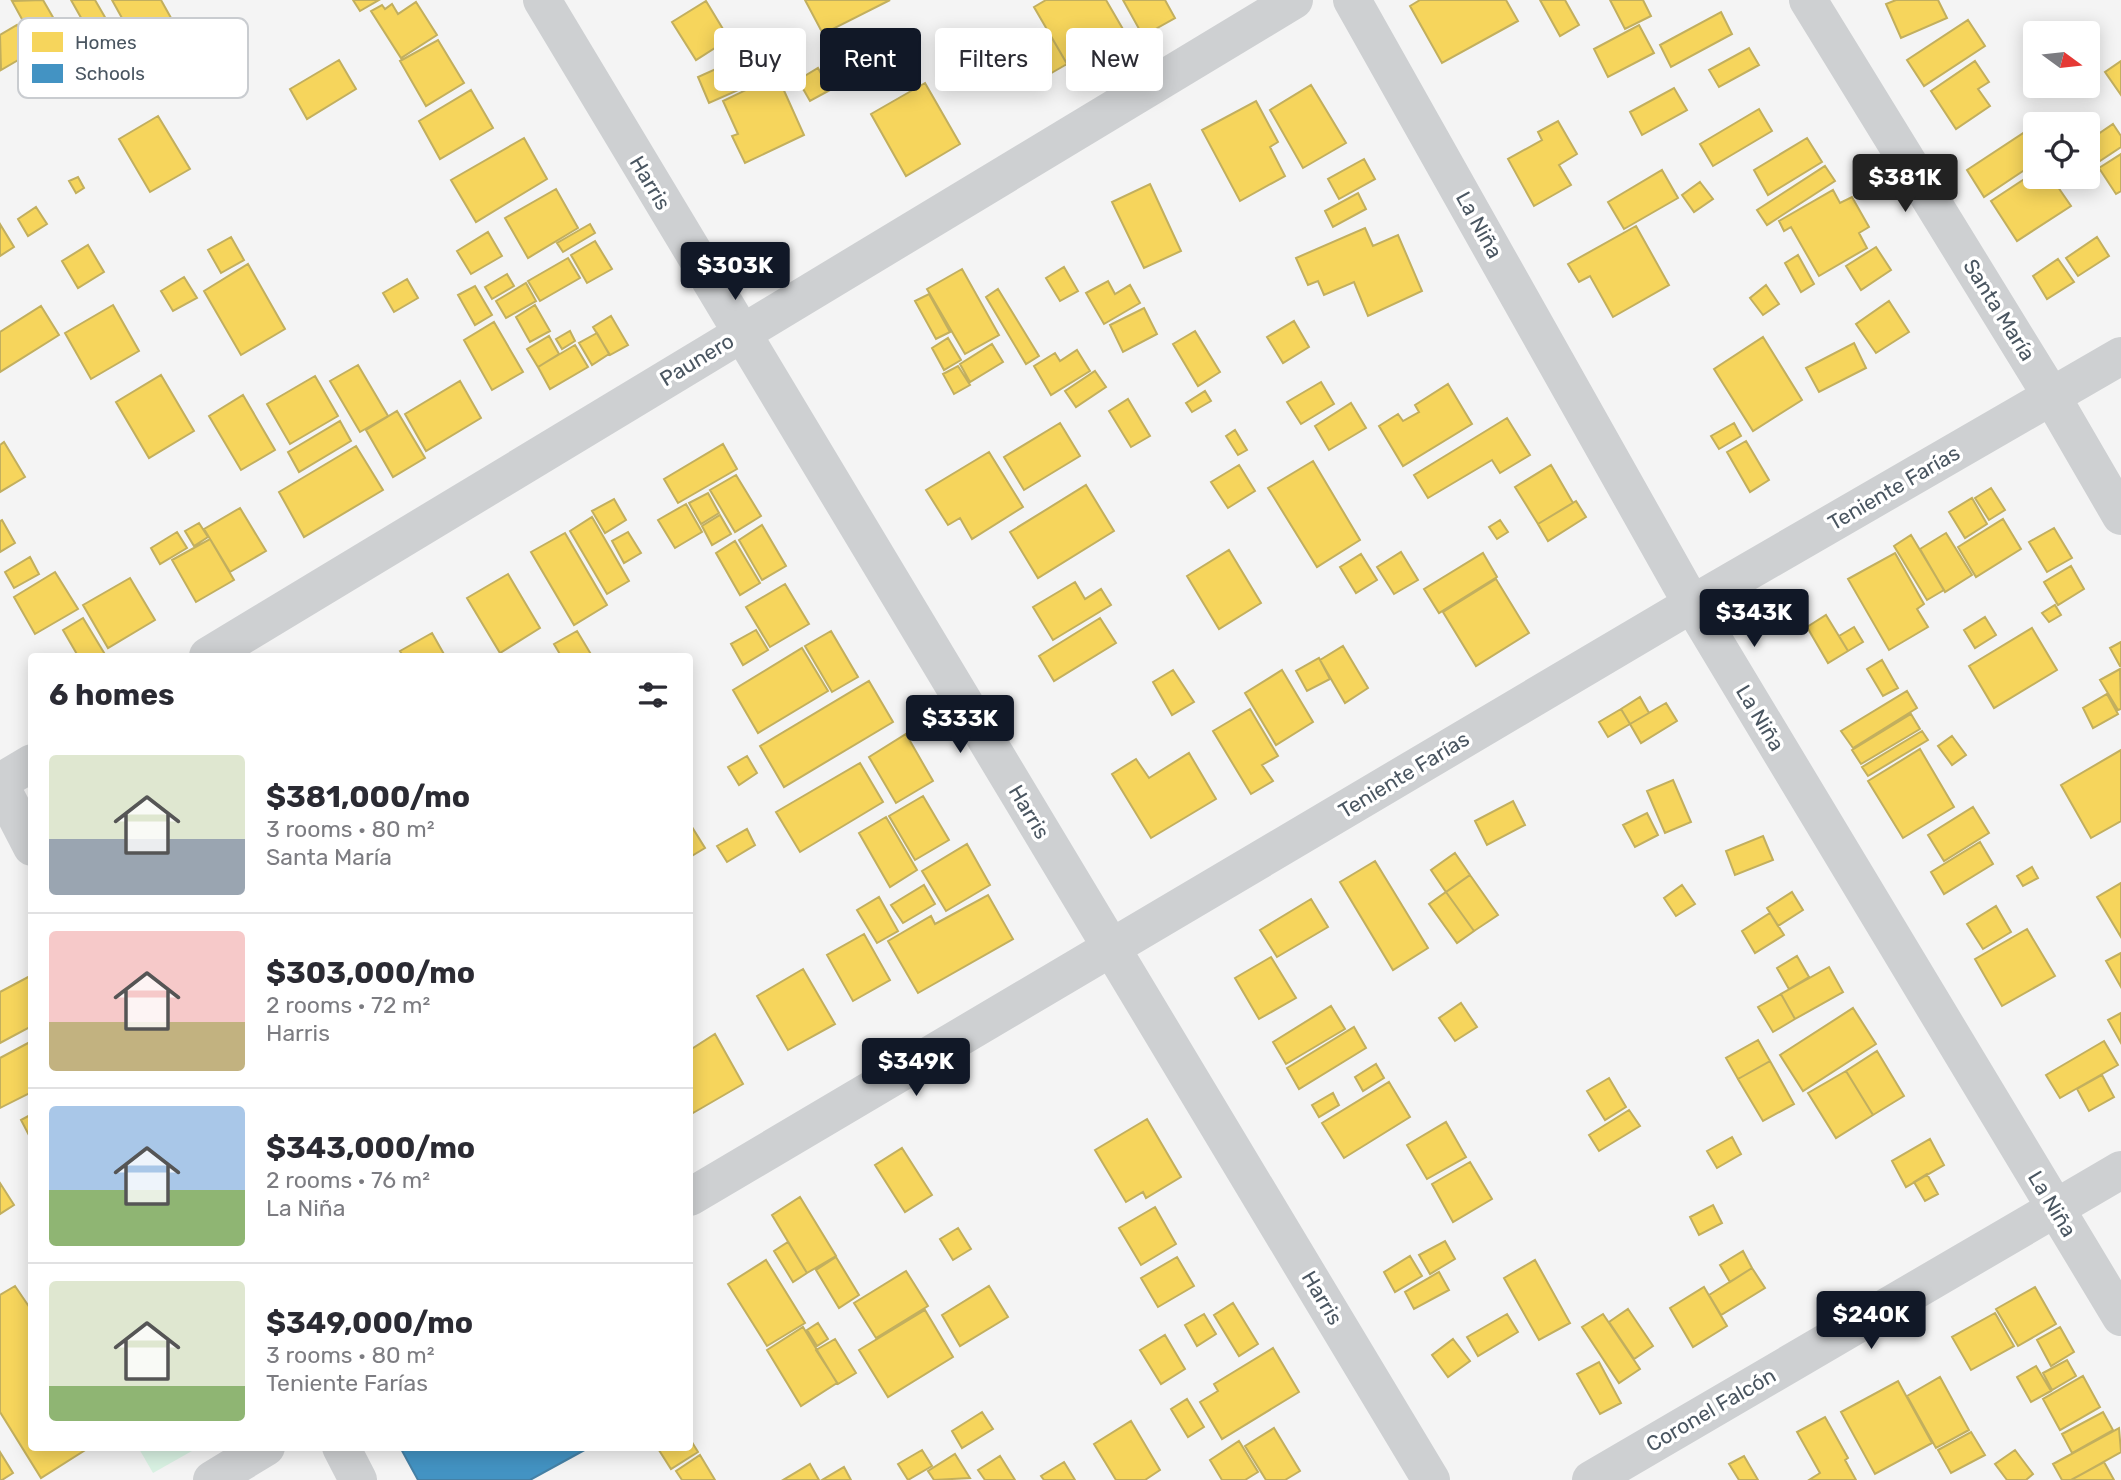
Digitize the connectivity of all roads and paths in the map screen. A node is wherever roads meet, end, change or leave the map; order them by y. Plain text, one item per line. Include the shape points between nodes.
1 (542, 0) edge
2 (1294, 0) edge
3 (1352, 0) edge
4 (1808, 0) edge
5 (740, 334) junction
6 (2121, 356) edge
7 (2052, 397) junction
8 (2121, 516) edge
9 (1692, 604) junction
10 (213, 653) edge
11 (28, 766) edge
12 (0, 784) edge
13 (28, 838) edge
14 (1112, 948) junction
15 (2121, 1170) edge
16 (693, 1195) edge
17 (2055, 1209) junction
18 (2121, 1317) edge
19 (259, 1451) edge
20 (343, 1451) edge
21 (212, 1480) edge
22 (358, 1480) edge
23 (1431, 1480) edge
24 (1591, 1480) edge

1 - 5 street, Harris
2 - 5 street, Paunero
3 - 9 street, La Niña
4 - 7 street, Santa María
5 - 10 street, Paunero
5 - 14 street, Harris
6 - 7 street, Teniente Farías
7 - 8 street, Santa María
7 - 9 street, Teniente Farías
9 - 14 street, Teniente Farías
9 - 17 street, La Niña
11 - 12 street
12 - 13 street
14 - 16 street, Teniente Farías
14 - 23 street, Harris
15 - 17 street, Coronel Falcón
17 - 18 street, La Niña
17 - 24 street, Coronel Falcón
19 - 21 street
20 - 22 street

